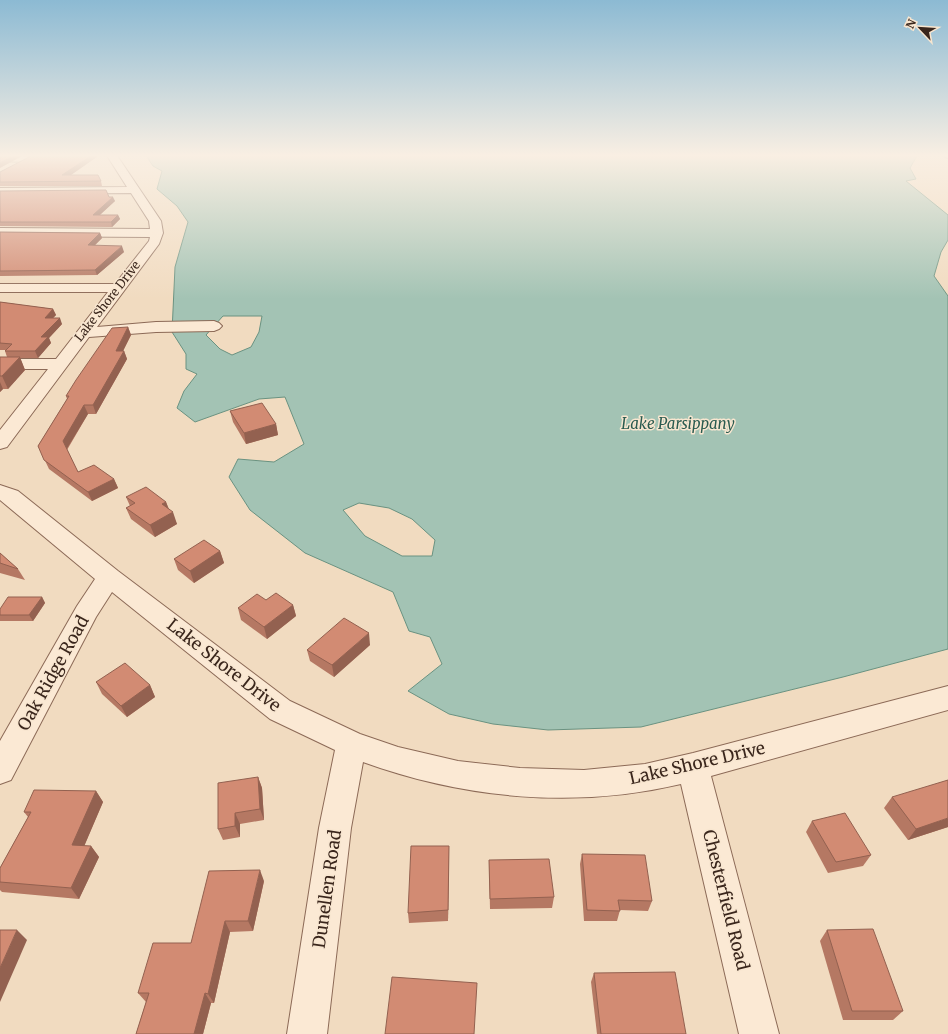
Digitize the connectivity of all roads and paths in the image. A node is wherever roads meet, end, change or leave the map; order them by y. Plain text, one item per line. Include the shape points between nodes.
1 (142, 202) edge
2 (0, 232) edge
3 (157, 233) junction
4 (0, 288) edge
5 (118, 288) junction
6 (214, 326) dead end
7 (83, 333) junction
8 (0, 364) edge
9 (59, 364) junction
10 (0, 443) edge
11 (0, 492) edge
12 (109, 577) junction
13 (948, 698) edge
14 (350, 744) junction
15 (693, 767) junction
16 (0, 770) edge
17 (307, 1034) edge
18 (759, 1034) edge

1 - 3 street via 155,221
2 - 3 street
3 - 5 street, Lake Shore Drive via 154,241
4 - 5 street
5 - 7 street, Lake Shore Drive
6 - 7 street via 156,327
7 - 9 street, Lake Shore Drive
8 - 9 street
9 - 10 street, Lake Shore Drive
11 - 12 street, Lake Shore Drive via 10,496
12 - 14 street, Lake Shore Drive via 266,701
12 - 16 street, Oak Ridge Road via 86,613
13 - 15 street, Lake Shore Drive
14 - 15 street, Lake Shore Drive via 398,761 458,775 520,782 584,784 645,778
14 - 17 street, Dunellen Road via 335,828
15 - 18 street, Chesterfield Road

